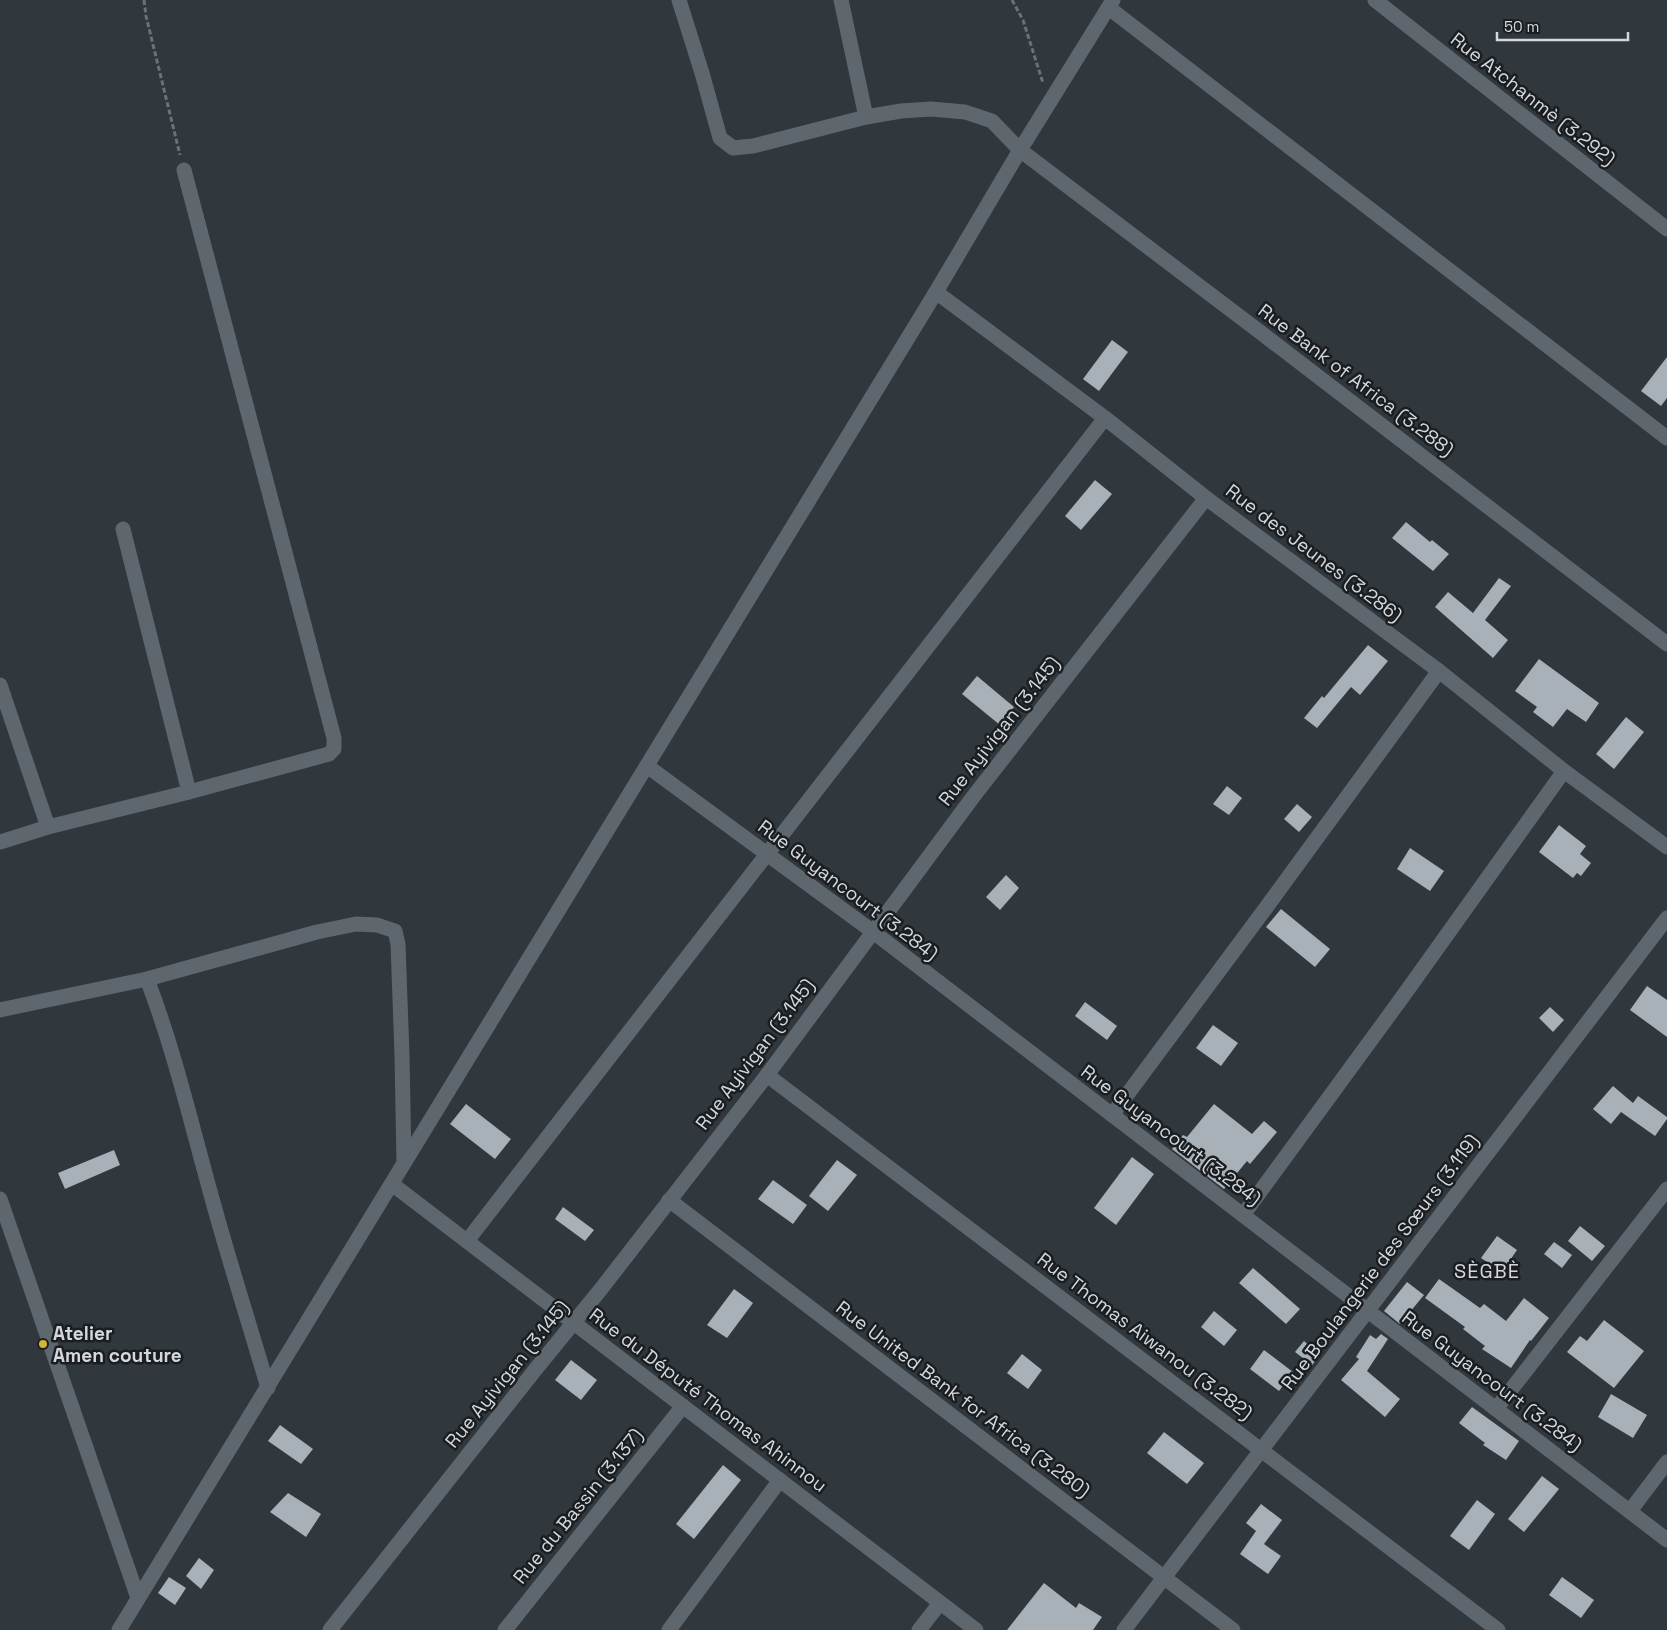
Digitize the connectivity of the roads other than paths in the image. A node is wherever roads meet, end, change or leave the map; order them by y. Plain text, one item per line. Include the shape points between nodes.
1 (679, 0) edge
2 (841, 0) edge
3 (1374, 0) edge
4 (1111, 4) edge
5 (866, 117) junction
6 (1020, 150) junction
7 (184, 170) road end
8 (1667, 229) edge
9 (936, 292) junction
10 (1105, 418) junction
11 (1667, 438) edge
12 (1206, 498) junction
13 (123, 528) dead end
14 (1667, 644) edge
15 (1439, 671) junction
16 (0, 685) edge
17 (647, 766) junction
18 (1564, 771) junction
19 (189, 792) junction
20 (48, 827) junction
21 (0, 842) edge
22 (1667, 847) edge
23 (767, 854) junction
24 (1667, 918) edge
25 (872, 931) junction
26 (147, 979) junction
27 (0, 1010) edge
28 (768, 1075) junction
29 (1112, 1115) junction
30 (404, 1164) junction
31 (392, 1184) junction
32 (1667, 1189) edge
33 (0, 1199) edge
34 (668, 1200) junction
35 (1243, 1215) junction
36 (467, 1241) junction
37 (1368, 1311) junction
38 (573, 1322) junction
39 (268, 1388) junction
40 (683, 1406) junction
41 (1496, 1409) junction
42 (1262, 1450) junction
43 (1667, 1462) edge
44 (780, 1480) junction
45 (1630, 1511) junction
46 (1667, 1540) edge
47 (1164, 1578) junction
48 (138, 1598) junction
49 (940, 1603) junction
50 (119, 1630) edge
51 (330, 1630) edge
52 (505, 1630) edge
53 (668, 1630) edge
54 (920, 1630) edge
55 (976, 1630) edge
56 (1124, 1630) edge
57 (1233, 1630) edge
58 (1498, 1630) edge

1 - 5 street, Rue Bank of Africa (3.288) via 720,138 733,148 753,146
2 - 5 street
3 - 8 street, Rue Atchanmè (3.292)
4 - 6 street
4 - 11 street
5 - 6 street, Rue Bank of Africa (3.288) via 931,109 965,112 992,121
6 - 9 street
6 - 14 street, Rue Bank of Africa (3.288)
7 - 19 street via 334,738 334,749 328,754
9 - 10 street, Rue des Jeunes (3.286)
9 - 17 street
10 - 12 street, Rue des Jeunes (3.286)
10 - 23 street
12 - 15 street, Rue des Jeunes (3.286)
12 - 25 street, Rue Ayivigan (3.145)
13 - 19 street
15 - 18 street, Rue des Jeunes (3.286)
15 - 29 street
16 - 20 street
17 - 23 street, Rue Guyancourt (3.284)
17 - 30 street
18 - 22 street, Rue des Jeunes (3.286)
18 - 35 street
19 - 20 street
20 - 21 street
23 - 25 street, Rue Guyancourt (3.284)
23 - 36 street
24 - 37 street, Rue Boulangerie des Sœurs (3.119)
25 - 28 street, Rue Ayivigan (3.145)
25 - 29 street, Rue Guyancourt (3.284)
26 - 27 street
26 - 30 street via 356,924 377,925 394,931 398,944
26 - 39 street via 179,1073
28 - 34 street, Rue Ayivigan (3.145)
28 - 42 street, Rue Thomas Aiwanou (3.282)
29 - 35 street, Rue Guyancourt (3.284)
30 - 31 street
31 - 36 street, Rue du Député Thomas Ahinnou
31 - 39 street
32 - 41 street
33 - 48 street
34 - 38 street, Rue Ayivigan (3.145)
34 - 47 street, Rue United Bank for Africa (3.280)
35 - 37 street, Rue Guyancourt (3.284)
36 - 38 street, Rue du Député Thomas Ahinnou
37 - 41 street, Rue Guyancourt (3.284)
37 - 42 street, Rue Boulangerie des Sœurs (3.119)
38 - 40 street, Rue du Député Thomas Ahinnou
38 - 51 street, Rue Ayivigan (3.145)
39 - 48 street
40 - 44 street, Rue du Député Thomas Ahinnou
40 - 52 street, Rue du Bassin (3.137)
41 - 45 street, Rue Guyancourt (3.284)
42 - 47 street, Rue Boulangerie des Sœurs (3.119)
42 - 58 street, Rue Thomas Aiwanou (3.282)
43 - 45 street
44 - 49 street, Rue du Député Thomas Ahinnou
44 - 53 street
45 - 46 street, Rue Guyancourt (3.284)
47 - 56 street, Rue Boulangerie des Sœurs (3.119)
47 - 57 street, Rue United Bank for Africa (3.280)
48 - 50 street
49 - 54 street
49 - 55 street, Rue du Député Thomas Ahinnou

